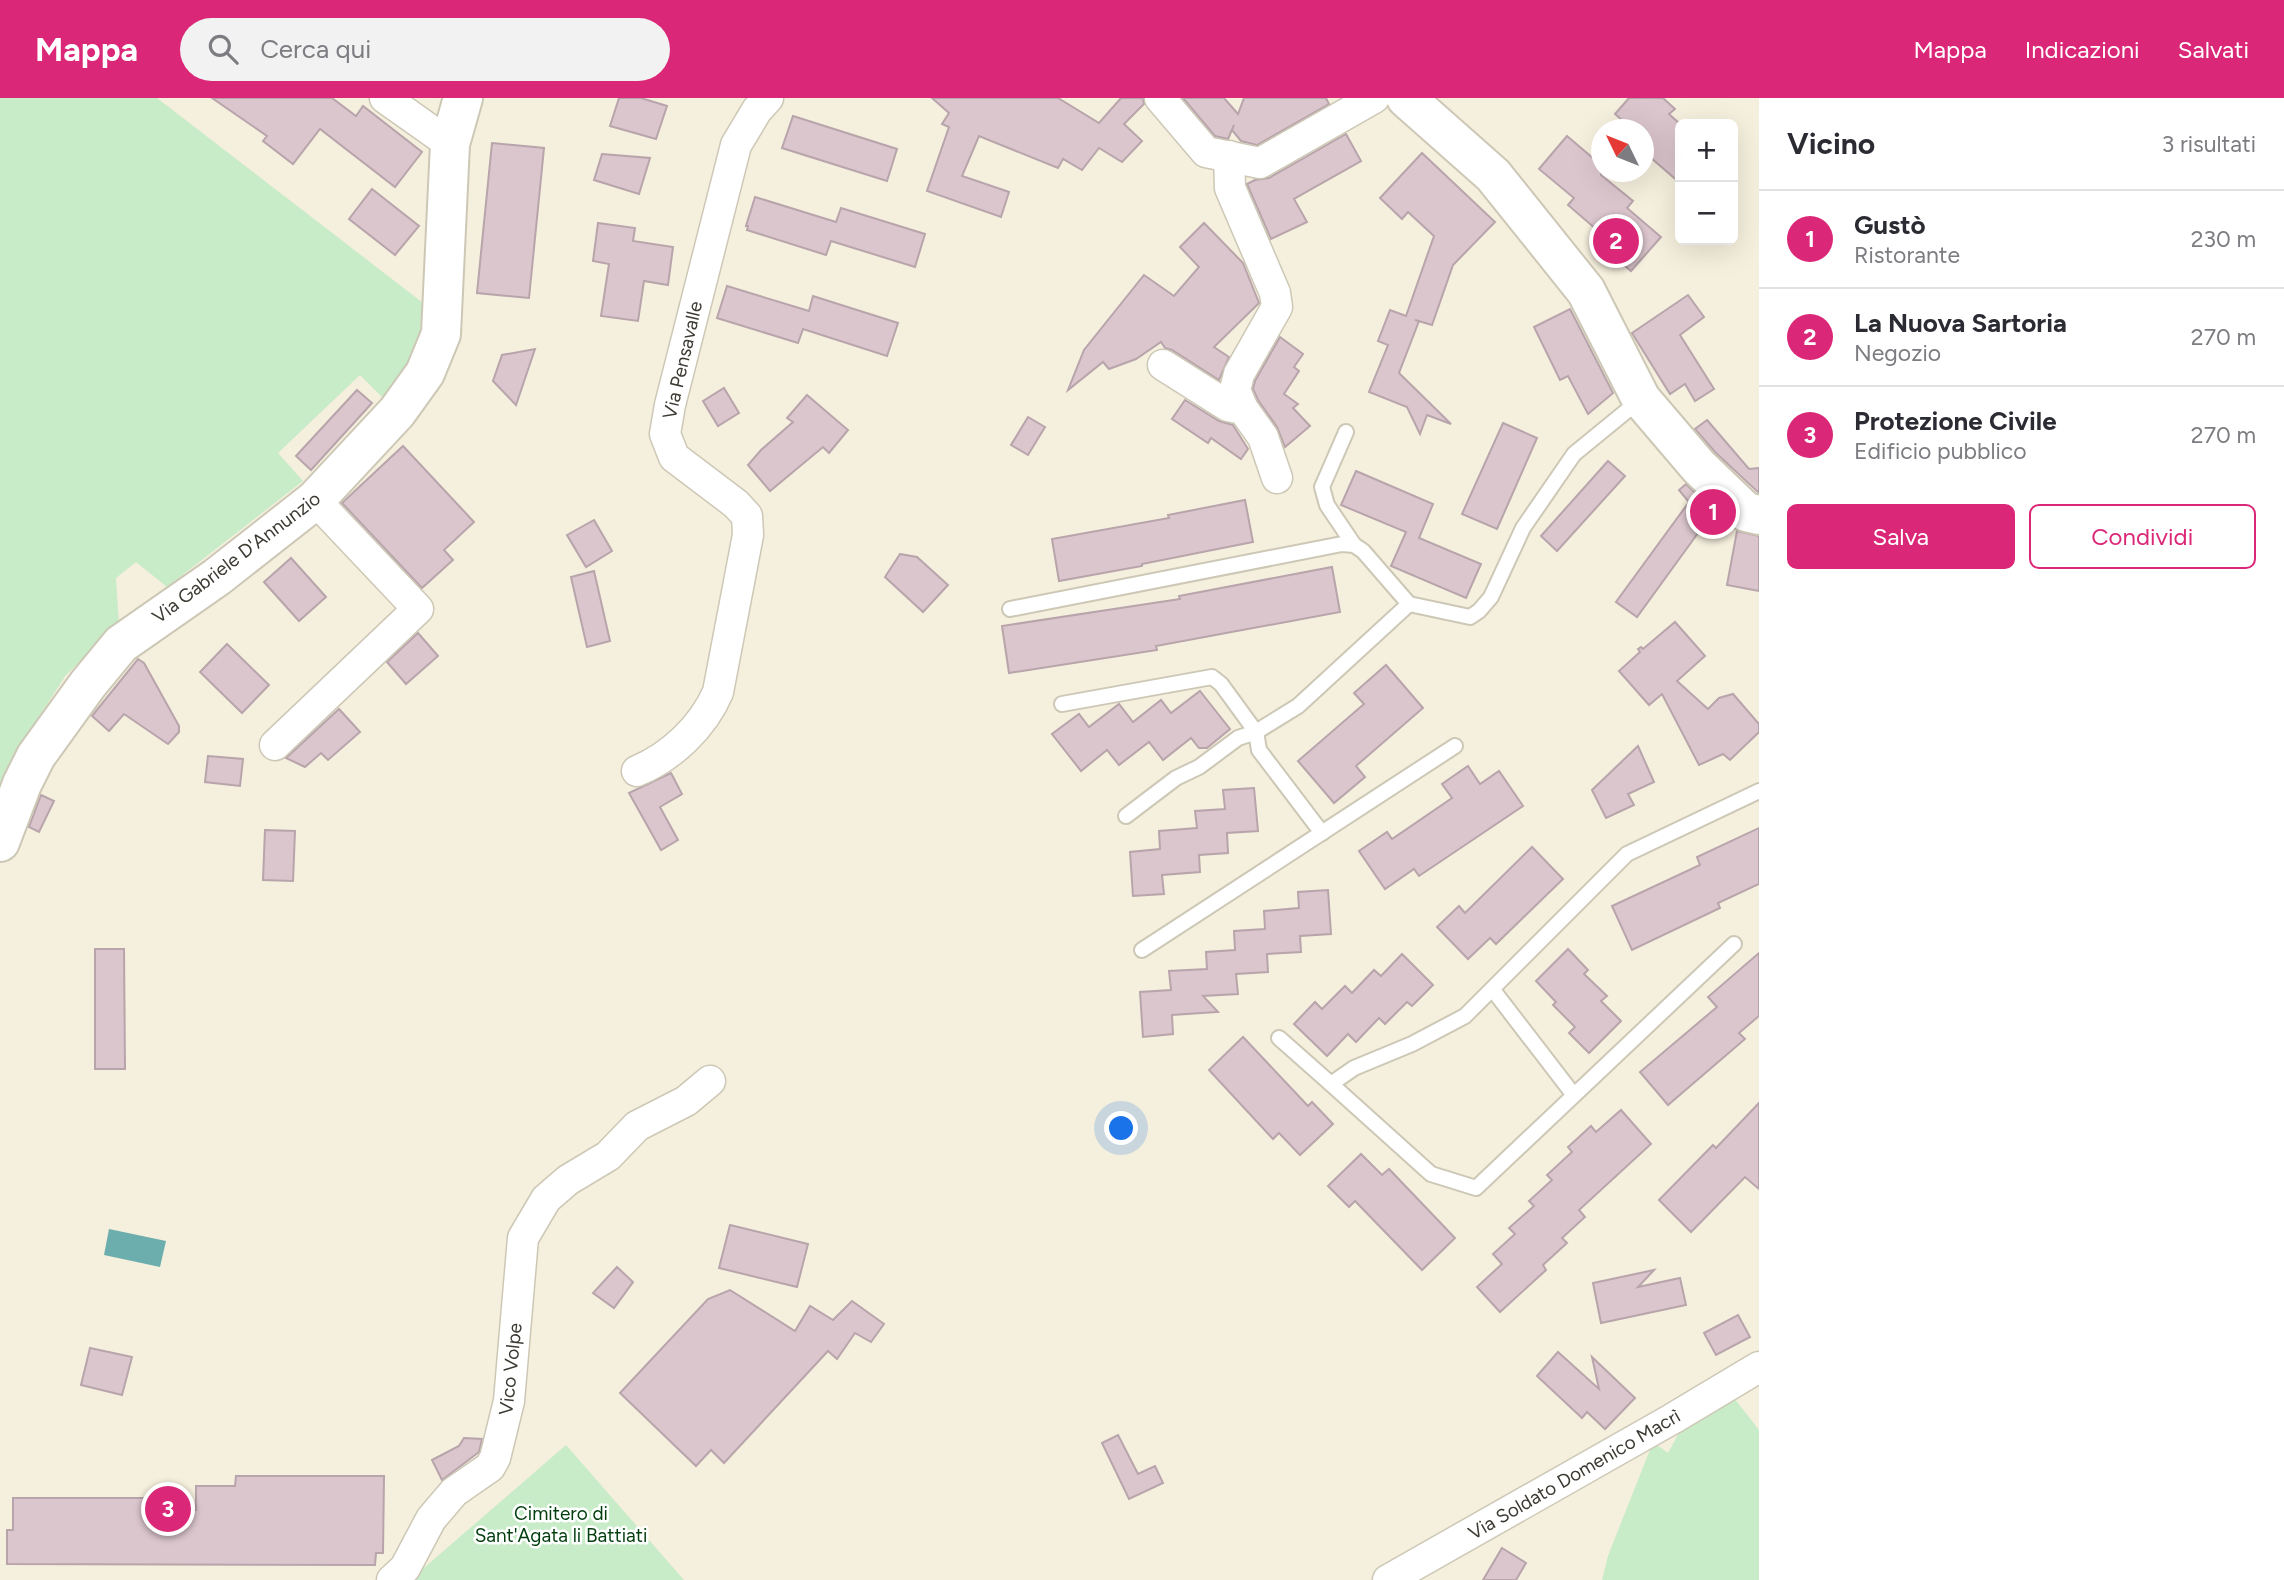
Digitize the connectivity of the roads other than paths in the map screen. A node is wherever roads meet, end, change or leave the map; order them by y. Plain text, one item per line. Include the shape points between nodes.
1 (384, 98) edge
2 (463, 98) edge
3 (768, 98) edge
4 (1160, 98) edge
5 (1374, 98) edge
6 (1406, 98) edge
7 (450, 144) junction
8 (1228, 156) junction
9 (1163, 365) dead end
10 (1641, 399) junction
11 (1243, 409) junction
12 (1346, 432) dead end
13 (1277, 478) dead end
14 (315, 500) junction
15 (1759, 515) edge
16 (1354, 545) junction
17 (1409, 604) junction
18 (1010, 608) dead end
19 (1062, 704) dead end
20 (1255, 732) junction
21 (275, 745) dead end
22 (1455, 746) dead end
23 (637, 771) dead end
24 (1759, 791) edge
25 (1126, 816) dead end
26 (1322, 833) junction
27 (0, 842) edge
28 (1734, 944) dead end
29 (1142, 950) dead end
30 (1493, 990) junction
31 (1279, 1038) dead end
32 (709, 1081) dead end
33 (1331, 1084) junction
34 (1573, 1094) junction
35 (1759, 1367) edge
36 (392, 1580) edge
37 (1388, 1580) edge

1 - 7 street
2 - 7 main road, Via Gabriele D'Annunzio
3 - 23 street, Via Pensavalle via 736,145 666,434 674,457 747,516 748,536 718,692 699,724 658,762
4 - 8 street via 1206,152
5 - 8 street via 1260,163
6 - 10 main road via 1493,175 1544,237 1586,291
7 - 14 main road, Via Gabriele D'Annunzio via 441,334 425,373 397,412
8 - 11 street via 1230,188 1277,307 1239,374 1235,390
9 - 11 street via 1228,406
10 - 15 main road via 1699,467 1746,512
10 - 17 lane via 1574,454 1523,528 1491,597 1479,611 1470,617
11 - 13 street via 1263,437
12 - 16 lane via 1322,487 1327,505
14 - 21 street via 418,609
14 - 27 main road, Via Gabriele D'Annunzio via 121,644 36,756
16 - 17 lane
16 - 18 lane
17 - 20 lane via 1298,706
19 - 20 lane via 1212,677
20 - 25 lane via 1176,778
20 - 26 lane via 1258,750
22 - 26 lane
24 - 30 lane via 1627,854
26 - 29 lane
28 - 34 lane
30 - 33 lane via 1465,1016 1354,1068
30 - 34 lane
31 - 33 lane
32 - 36 street, Vico Volpe via 686,1101 637,1126 608,1156 546,1199 523,1238 509,1401 495,1458 490,1467 454,1492 431,1519 405,1568
33 - 34 lane via 1431,1174 1476,1188
35 - 37 street, Via Soldato Domenico Macrì

